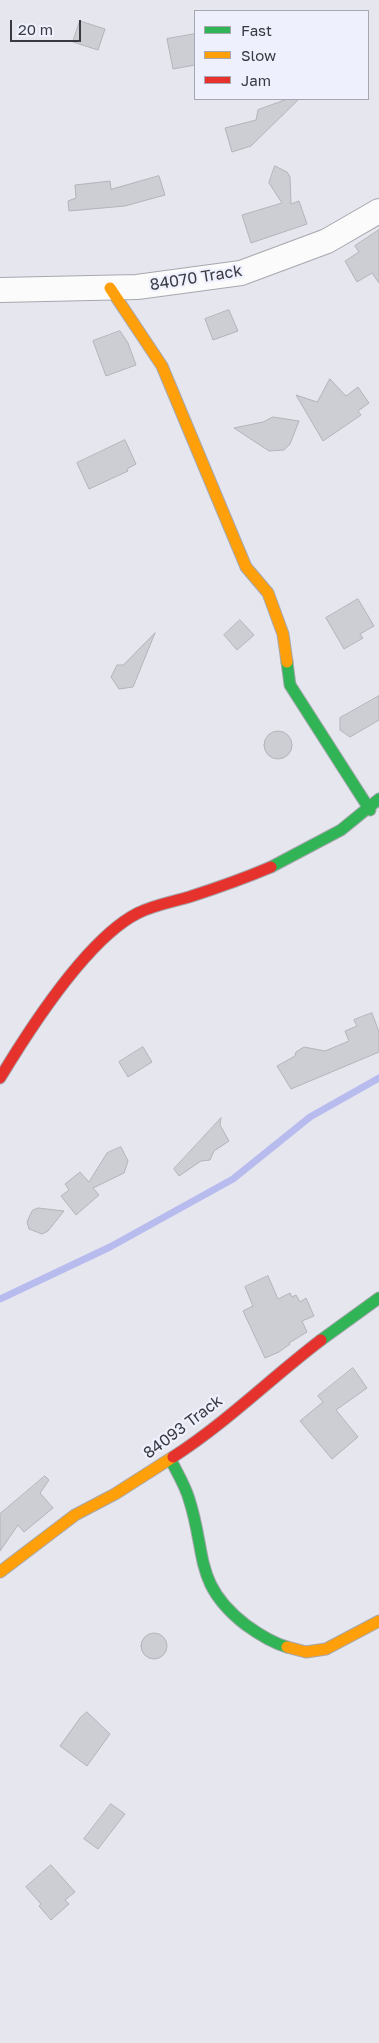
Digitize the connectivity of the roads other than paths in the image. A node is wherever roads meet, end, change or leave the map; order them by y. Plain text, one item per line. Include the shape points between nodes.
1 (379, 211) edge
2 (110, 288) junction
3 (0, 290) edge
4 (379, 799) edge
5 (370, 810) junction
6 (0, 1078) edge
7 (379, 1298) edge
8 (171, 1460) junction
9 (0, 1572) edge
10 (379, 1621) edge

1 - 2 street, 84070 Track via 327,241 241,273
2 - 3 street, 84070 Track
2 - 5 street via 162,366 246,567 268,593 283,634 290,685
4 - 5 street
5 - 6 street via 350,826 260,872 152,907 125,921 102,941 41,1012
7 - 8 street, 84093 Track
8 - 9 street, 84093 Track via 75,1514
8 - 10 street via 189,1498 206,1576 228,1610 252,1629 282,1646 306,1652 326,1649

